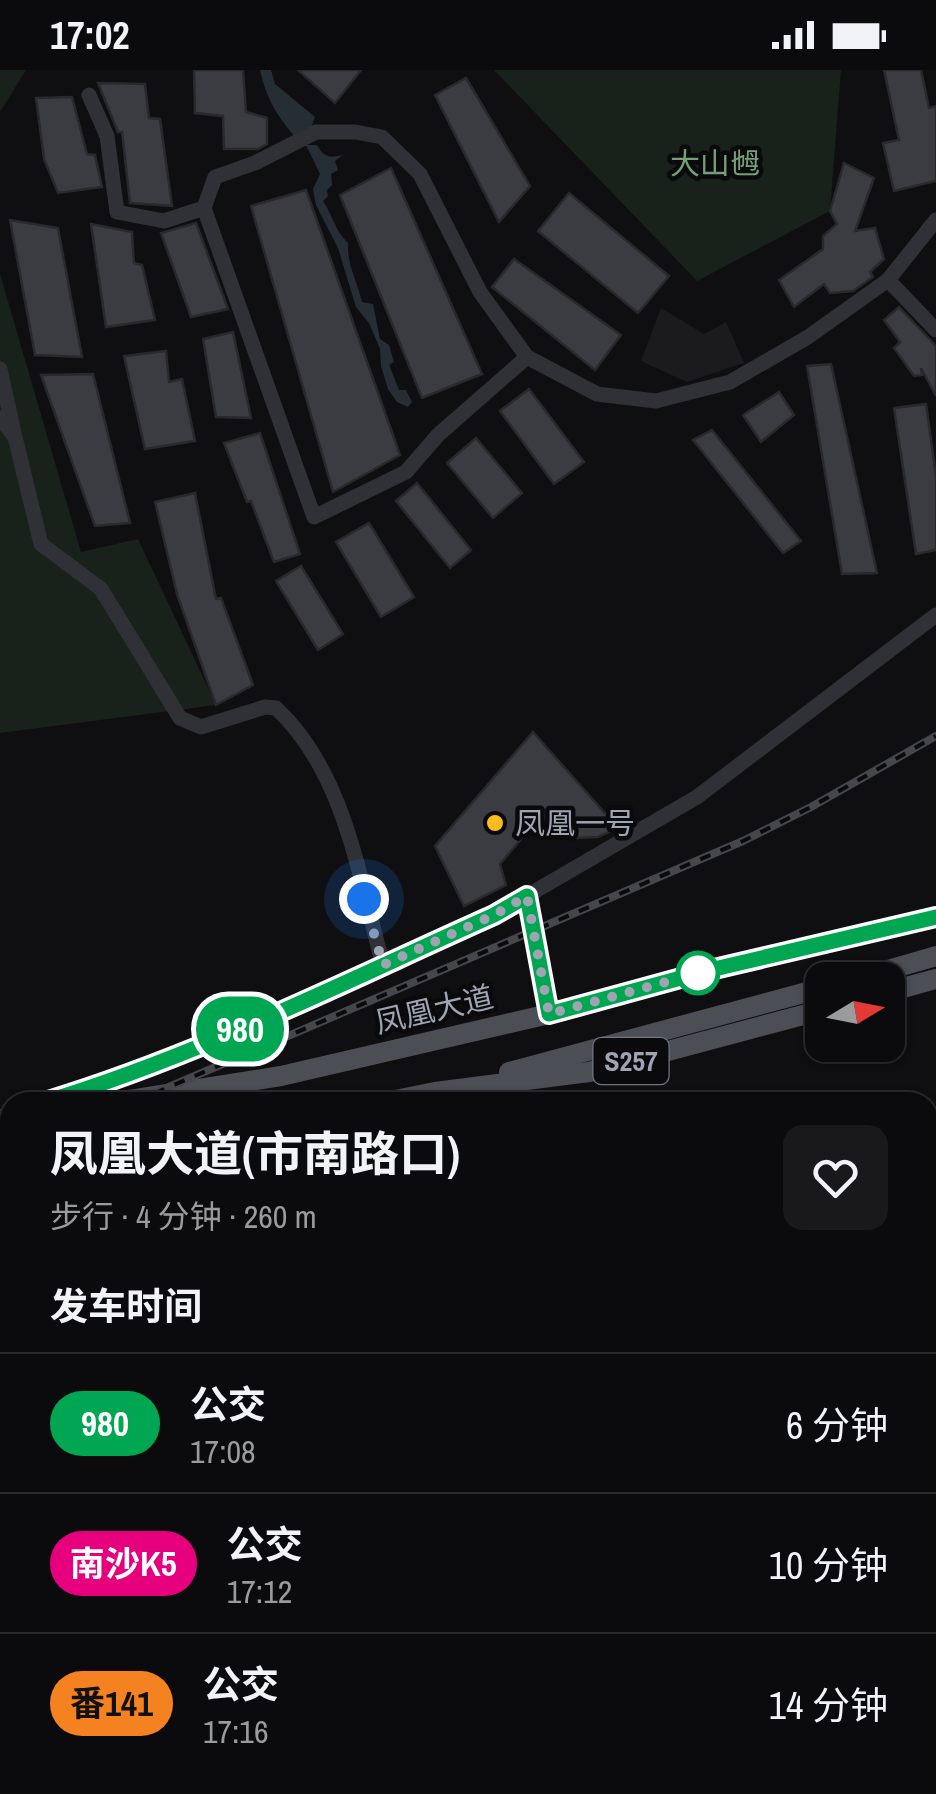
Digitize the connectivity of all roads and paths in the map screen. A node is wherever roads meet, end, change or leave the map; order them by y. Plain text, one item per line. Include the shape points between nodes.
1 (89, 94) dead end
2 (204, 208) junction
3 (936, 220) edge
4 (888, 280) junction
5 (936, 330) edge
6 (527, 357) junction
7 (0, 369) edge
8 (0, 418) edge
9 (15, 437) junction
10 (936, 615) edge
11 (527, 896) junction
12 (936, 917) edge
13 (936, 958) edge
14 (383, 965) junction
15 (905, 966) edge
16 (936, 979) edge
17 (905, 987) edge
18 (805, 993) edge
19 (549, 1014) junction
20 (805, 1015) edge
21 (77, 1092) edge
22 (180, 1092) edge
23 (434, 1092) joint

1 - 2 street via 106,136 117,212 164,221
2 - 6 street via 215,177 316,132 382,136 420,174 480,292
2 - 6 street via 314,517 406,472
3 - 4 street
4 - 5 street
4 - 6 street via 730,382 656,401 597,394
7 - 9 street
8 - 9 street
9 - 14 street via 41,544 101,589 180,718 201,727 276,708 308,744 342,813
10 - 11 street, 凤凰大道 via 697,797
11 - 14 street, 凤凰大道
11 - 19 street
12 - 19 main road, 凤凰大道 / S257
13 - 15 main road
14 - 21 street, 凤凰大道 via 140,1072
16 - 17 main road
18 - 23 main road, S257
19 - 22 main road, 凤凰大道 / S257 via 280,1076
20 - 23 main road, S257 via 589,1072

